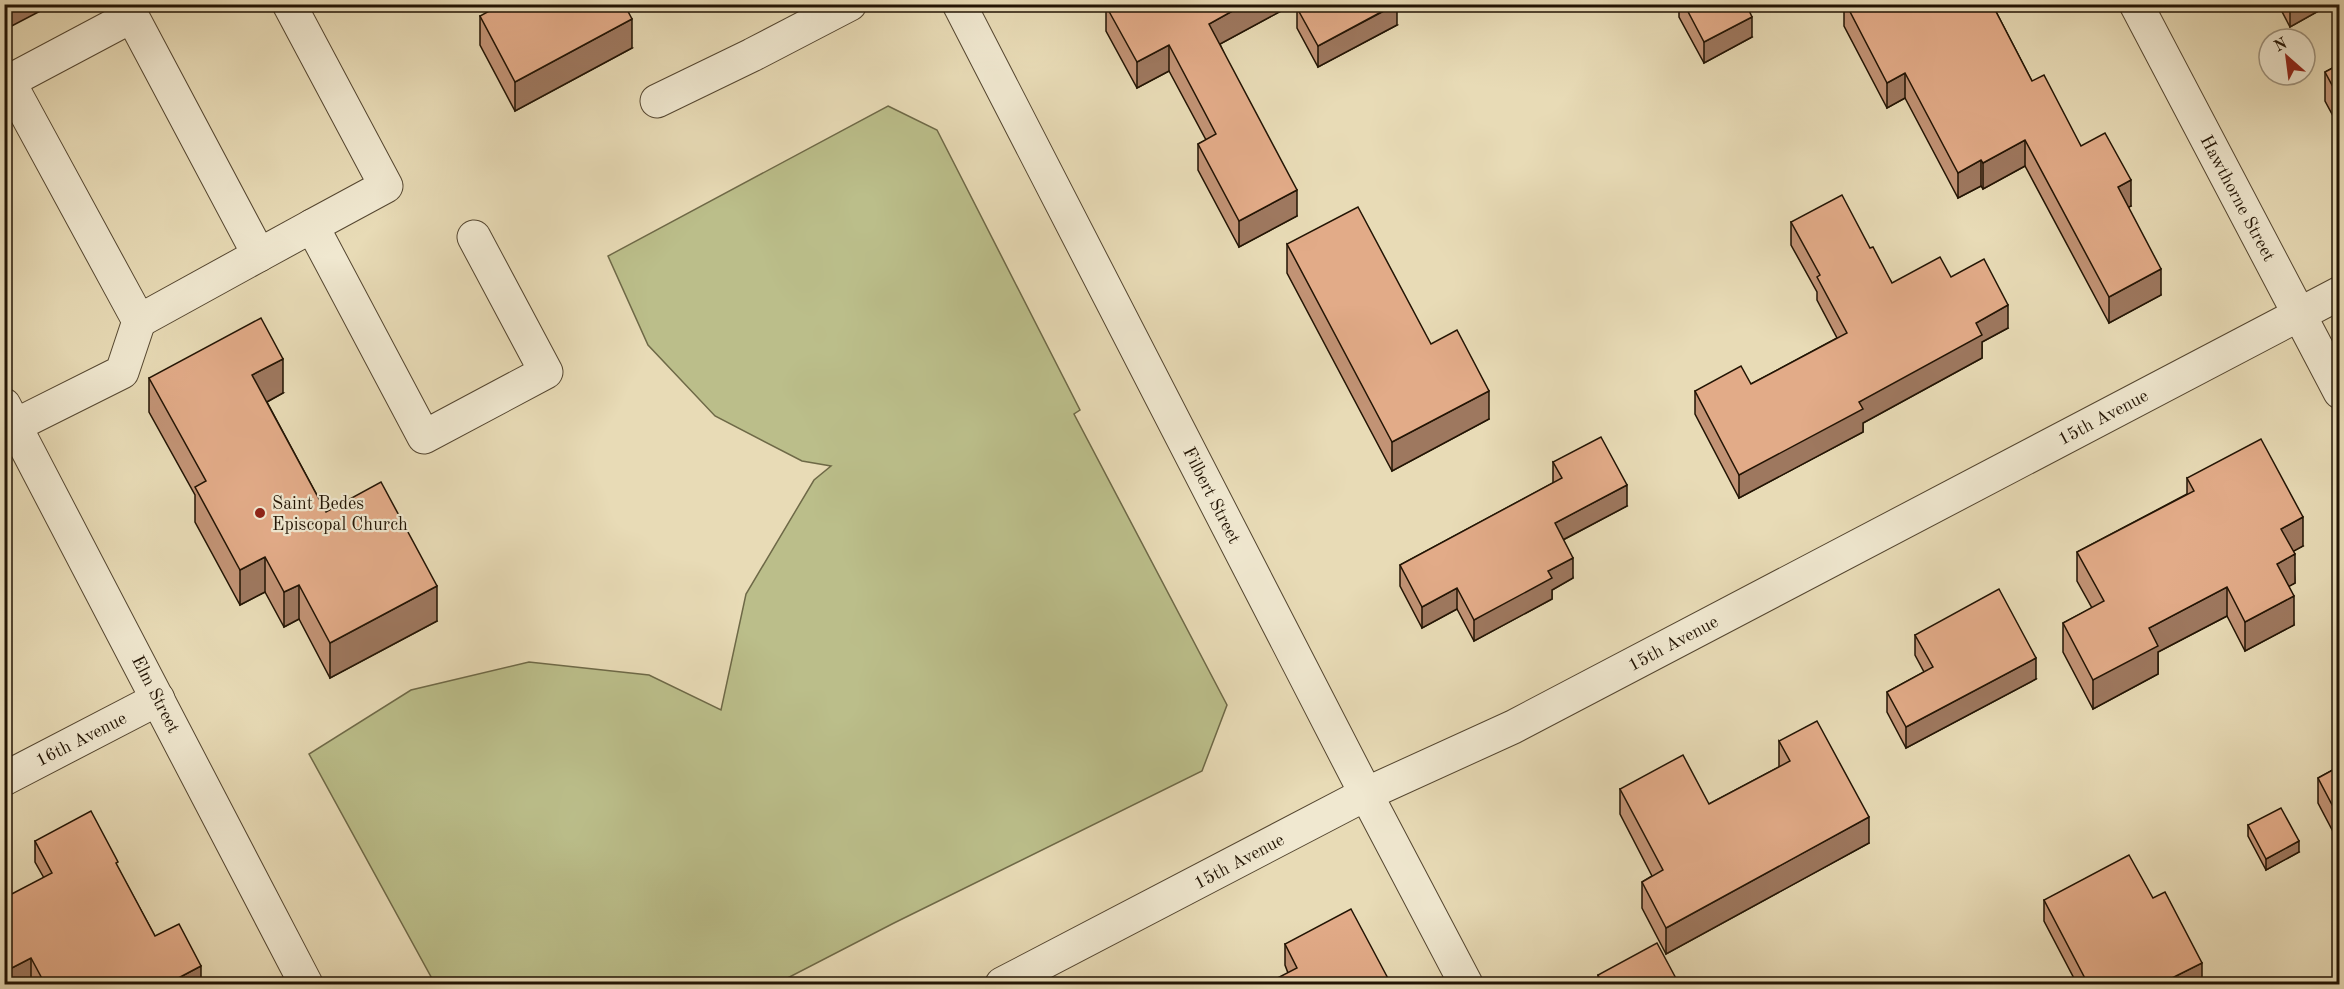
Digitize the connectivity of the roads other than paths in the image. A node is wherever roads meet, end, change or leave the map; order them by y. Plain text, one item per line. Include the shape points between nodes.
1 (289, 4) edge
2 (850, 4) edge
3 (2136, 4) edge
4 (965, 6) edge
5 (7, 83) edge
6 (657, 101) dead end
7 (312, 226) junction
8 (474, 237) dead end
9 (259, 255) junction
10 (2340, 293) edge
11 (2300, 314) junction
12 (139, 321) junction
13 (2340, 393) edge
14 (8, 420) edge
15 (158, 699) junction
16 (4, 778) edge
17 (1366, 794) junction
18 (297, 982) edge
19 (1002, 984) edge
20 (1466, 984) edge

1 - 7 street via 386,186
2 - 6 street
3 - 11 street, Hawthorne Street
4 - 17 street, Filbert Street
5 - 9 street via 132,16
5 - 12 street
7 - 8 street via 424,437 546,372
7 - 9 street
9 - 12 street
10 - 11 street, 15th Avenue
11 - 13 street, Hawthorne Street
11 - 17 street, 15th Avenue via 1513,727
12 - 14 street via 122,372
14 - 15 street, Elm Street
15 - 16 street, 16th Avenue
15 - 18 street, Elm Street
17 - 19 street, 15th Avenue
17 - 20 street, Filbert Street

